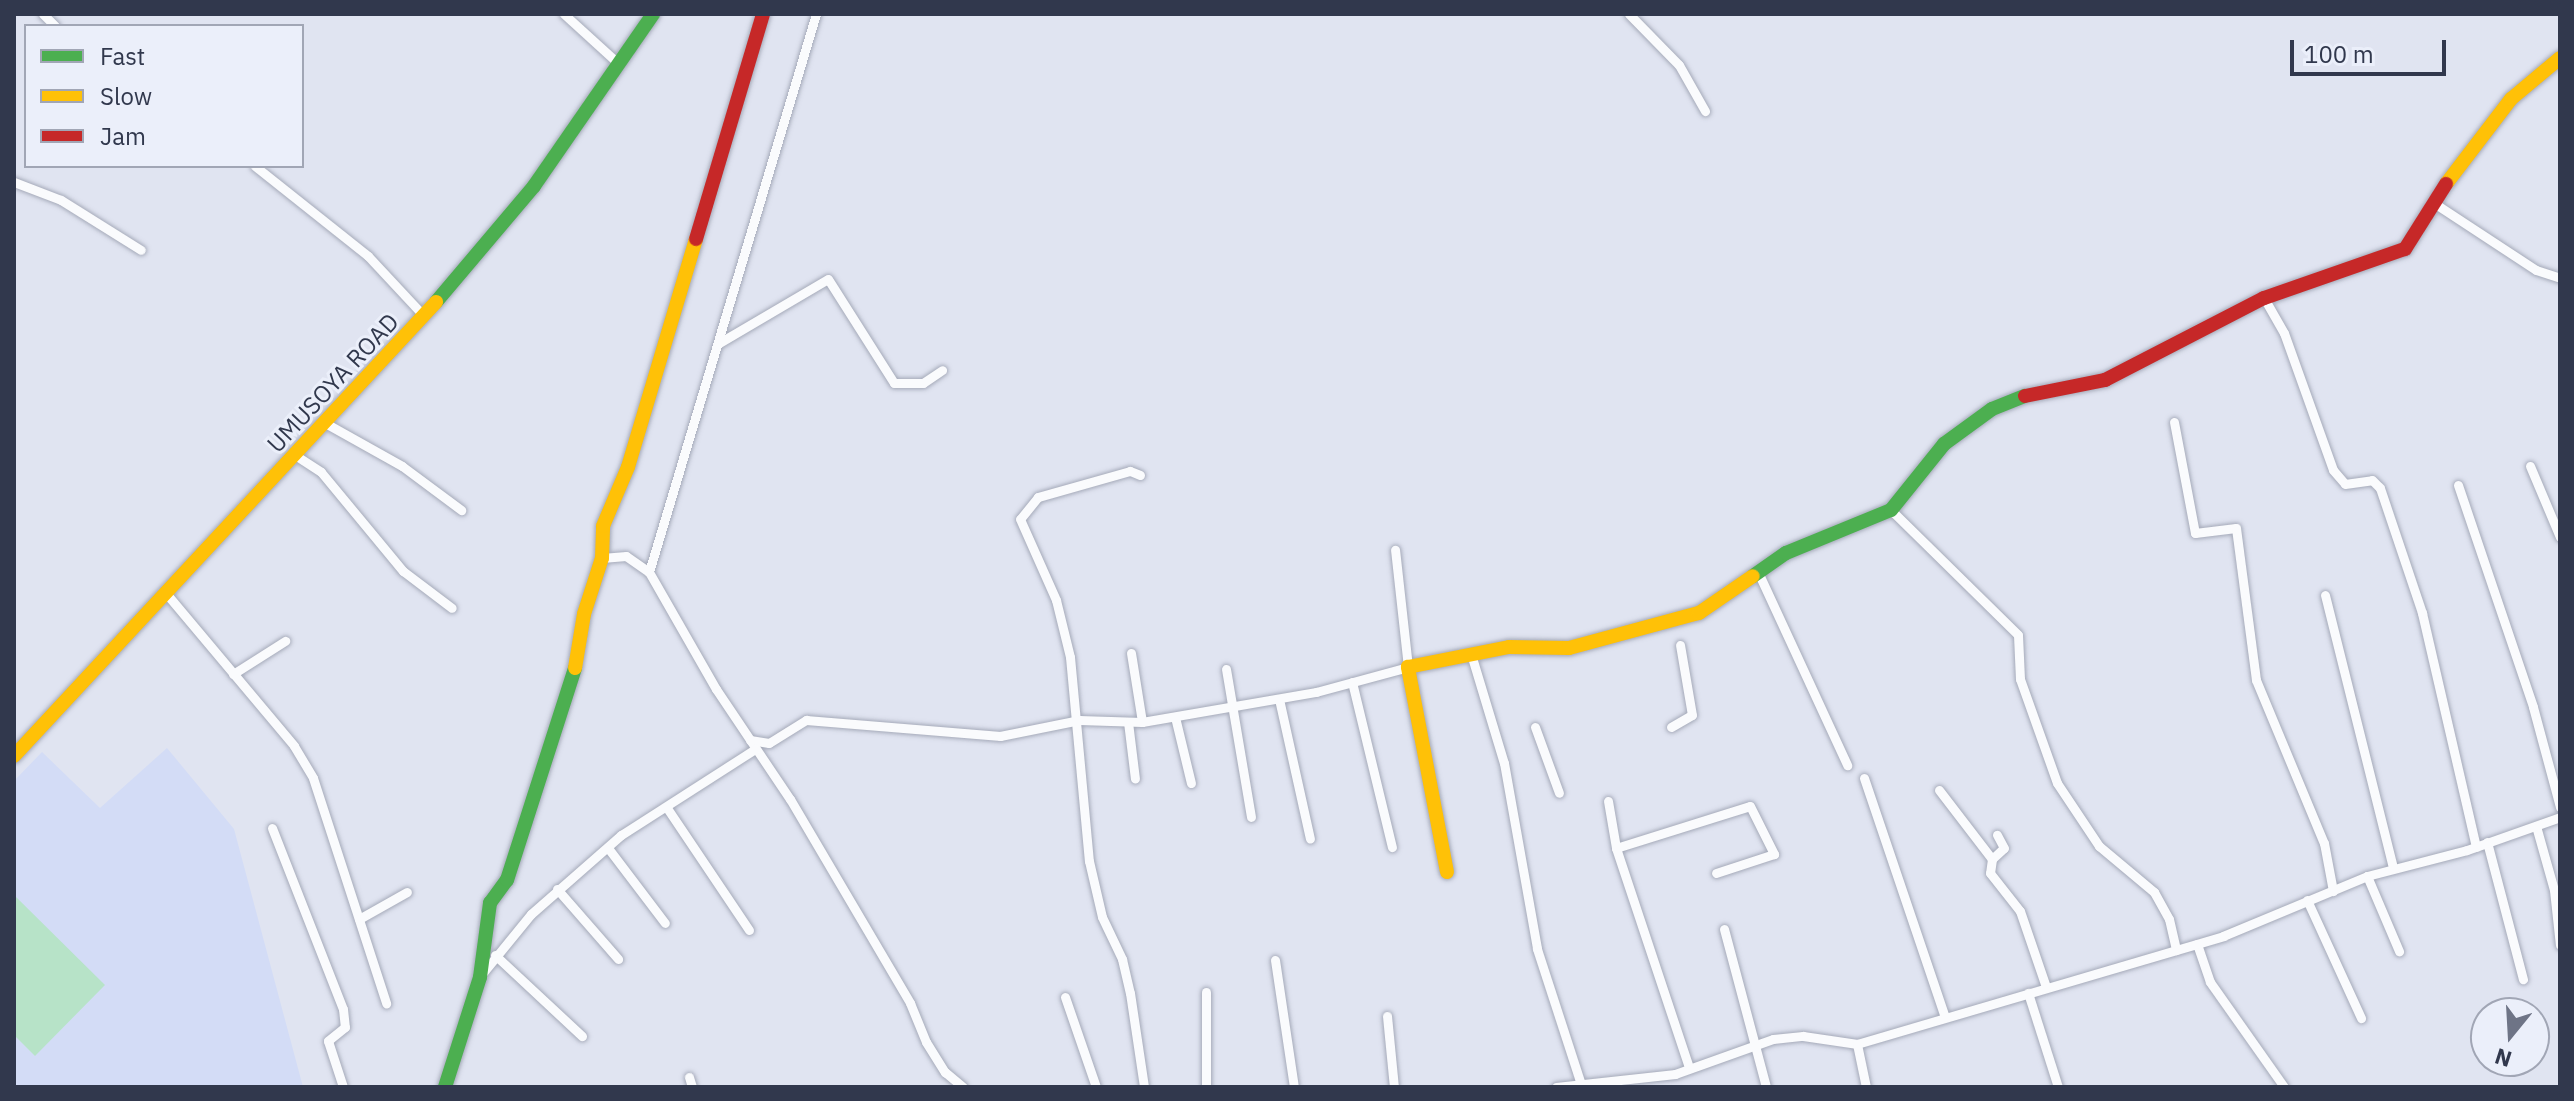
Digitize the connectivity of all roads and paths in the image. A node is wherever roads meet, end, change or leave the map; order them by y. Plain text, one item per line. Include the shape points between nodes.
1 (564, 14) edge
2 (653, 14) edge
3 (763, 14) edge
4 (816, 14) edge
5 (1629, 14) edge
6 (2560, 58) edge
7 (619, 64) junction
8 (1705, 111) dead end
9 (258, 168) edge
10 (14, 182) edge
11 (2434, 203) junction
12 (141, 250) dead end
13 (2560, 278) edge
14 (2264, 298) junction
15 (424, 316) junction
16 (719, 343) junction
17 (942, 370) dead end
18 (2174, 422) dead end
19 (327, 424) junction
20 (295, 455) junction
21 (2530, 466) dead end
22 (1140, 475) dead end
23 (2458, 485) dead end
24 (461, 510) dead end
25 (1891, 510) junction
26 (2560, 537) edge
27 (1395, 550) dead end
28 (602, 558) junction
29 (649, 572) junction
30 (1758, 572) junction
31 (165, 592) junction
32 (2325, 595) dead end
33 (452, 608) dead end
34 (285, 641) dead end
35 (1680, 645) dead end
36 (1131, 653) dead end
37 (1471, 654) junction
38 (1408, 667) junction
39 (1226, 669) dead end
40 (233, 674) junction
41 (1352, 682) junction
42 (1279, 699) junction
43 (1231, 707) junction
44 (1175, 717) junction
45 (1079, 720) junction
46 (1128, 722) junction
47 (1142, 722) junction
48 (1535, 727) dead end
49 (1671, 727) dead end
50 (752, 745) junction
51 (14, 756) edge
52 (1847, 765) dead end
53 (1864, 778) dead end
54 (1135, 779) dead end
55 (1191, 783) dead end
56 (1939, 790) dead end
57 (1559, 793) dead end
58 (1608, 801) dead end
59 (2560, 807) edge
60 (667, 808) junction
61 (1251, 817) dead end
62 (2560, 817) edge
63 (2536, 826) junction
64 (272, 828) dead end
65 (1997, 835) dead end
66 (1310, 839) dead end
67 (2487, 842) junction
68 (1392, 847) dead end
69 (2476, 847) junction
70 (608, 848) junction
71 (1616, 848) junction
72 (1992, 859) junction
73 (2393, 867) junction
74 (1447, 872) dead end
75 (1716, 873) dead end
76 (2367, 876) junction
77 (557, 889) junction
78 (2333, 891) junction
79 (407, 892) dead end
80 (2307, 900) junction
81 (359, 919) junction
82 (665, 923) dead end
83 (1724, 929) dead end
84 (749, 930) dead end
85 (2197, 944) junction
86 (2560, 945) edge
87 (2176, 950) junction
88 (2399, 951) dead end
89 (495, 955) junction
90 (618, 959) dead end
91 (1275, 960) dead end
92 (480, 977) junction
93 (2523, 979) dead end
94 (2046, 987) junction
95 (1206, 992) dead end
96 (2028, 993) junction
97 (1065, 997) dead end
98 (386, 1003) dead end
99 (1387, 1016) dead end
100 (1945, 1017) junction
101 (2361, 1018) dead end
102 (582, 1036) dead end
103 (1857, 1044) junction
104 (1755, 1045) junction
105 (1689, 1068) junction
106 (1580, 1081) junction
107 (1626, 1084) edge
108 (343, 1087) edge
109 (445, 1087) edge
110 (963, 1087) edge
111 (1096, 1087) edge
112 (1144, 1087) edge
113 (1206, 1087) edge
114 (1294, 1087) edge
115 (1394, 1087) edge
116 (1556, 1087) edge
117 (1766, 1087) edge
118 (1866, 1087) edge
119 (2058, 1087) edge
120 (2284, 1087) edge

1 - 7 street
2 - 7 street, UMUSOYA ROAD
3 - 28 street via 684,282 649,381 628,467 603,526
4 - 16 street
5 - 8 street via 1679,65
6 - 11 street via 2511,99
7 - 15 street, UMUSOYA ROAD via 534,186
9 - 15 street via 368,256
10 - 12 street via 61,200
11 - 13 street via 2536,270
11 - 14 street via 2405,249
14 - 25 street via 2138,367 2105,380 2036,392 1992,409 1944,444
14 - 69 street via 2284,333 2333,470 2345,484 2372,480 2380,488 2425,622
15 - 19 street, UMUSOYA ROAD
16 - 17 street via 828,279 894,383 923,383
16 - 29 street
18 - 78 street via 2195,533 2236,528 2256,680 2324,843
19 - 20 street, UMUSOYA ROAD
19 - 24 street via 402,466
20 - 31 street, UMUSOYA ROAD
20 - 33 street via 321,472 403,571
21 - 26 street
22 - 45 street via 1130,471 1038,497 1020,519 1056,600
23 - 59 street via 2533,707
25 - 30 street via 1786,553
25 - 87 street via 2018,635 2020,679 2057,783 2099,846 2154,892 2169,919
27 - 38 street
28 - 29 street via 626,556
28 - 92 street via 584,614 581,649 528,821 507,880 490,903
29 - 50 street
30 - 37 street via 1699,613 1675,622 1569,648 1509,647
30 - 52 street
31 - 40 street
31 - 51 street, UMUSOYA ROAD
32 - 73 street
34 - 40 street
35 - 49 street via 1692,715
36 - 47 street
37 - 38 street
37 - 106 street via 1504,763 1537,949
38 - 41 street
38 - 74 street
39 - 43 street
40 - 81 street via 294,746 313,778
41 - 42 street
41 - 68 street
42 - 43 street
42 - 66 street
43 - 44 street
43 - 61 street
44 - 47 street
44 - 55 street
45 - 46 street
45 - 50 street via 1000,736 806,720 769,743
45 - 112 street via 1077,772 1089,861 1102,917 1122,959
46 - 47 street
46 - 54 street
48 - 57 street
50 - 60 street
50 - 110 street via 910,1003 926,1042 945,1072
53 - 100 street
56 - 72 street
58 - 71 street
60 - 70 street
60 - 84 street
62 - 63 street
63 - 67 street
63 - 86 street via 2554,890
64 - 108 street via 343,1009 345,1027 328,1041
65 - 72 street via 2004,848
67 - 69 street
67 - 93 street
69 - 73 street
70 - 77 street
70 - 82 street
71 - 75 street via 1750,806 1774,854
71 - 105 street
72 - 94 street via 1990,873 2020,911
73 - 76 street
76 - 78 street
76 - 88 street
77 - 89 street
77 - 90 street
78 - 80 street
79 - 81 street
80 - 85 street
80 - 101 street
81 - 98 street
83 - 104 street
85 - 87 street
85 - 120 street via 2210,982
87 - 94 street
89 - 92 street
89 - 102 street
91 - 114 street
92 - 109 street
94 - 96 street
95 - 113 street
96 - 100 street
96 - 119 street
97 - 111 street
99 - 115 street
100 - 103 street
103 - 104 street via 1803,1036
103 - 118 street
104 - 105 street
104 - 117 street
105 - 107 street
106 - 107 street
106 - 116 street

